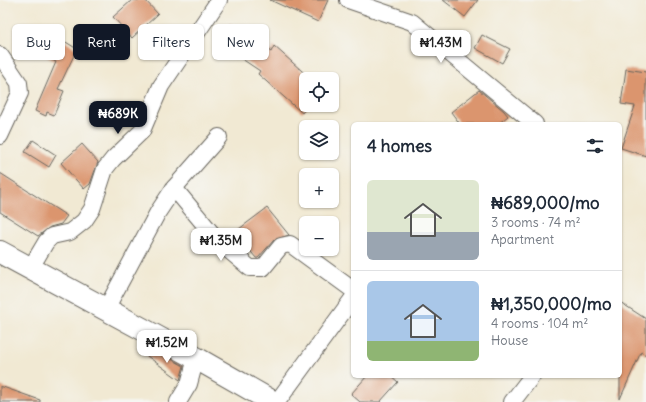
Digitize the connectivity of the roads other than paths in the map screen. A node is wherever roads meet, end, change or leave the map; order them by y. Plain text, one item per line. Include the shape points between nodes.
1 (219, 0) edge
2 (348, 0) edge
3 (0, 55) edge
4 (534, 122) edge
5 (0, 136) edge
6 (219, 137) dead end
7 (174, 188) junction
8 (0, 252) edge
9 (30, 269) junction
10 (351, 289) edge
11 (351, 301) edge
12 (106, 309) junction
13 (196, 358) junction
14 (530, 378) edge
15 (178, 402) edge
16 (273, 402) edge
17 (277, 402) edge
18 (512, 402) edge

1 - 9 street via 161,86 142,131 105,169 92,209 84,221 70,232 52,236
2 - 4 street via 412,22
3 - 5 street via 20,88
6 - 7 street
7 - 10 street via 219,242 250,268 263,268 281,246 290,244
7 - 12 street via 158,212
8 - 9 street
9 - 12 street
11 - 17 street
12 - 13 street
13 - 15 street via 189,384
13 - 16 street
14 - 18 street

